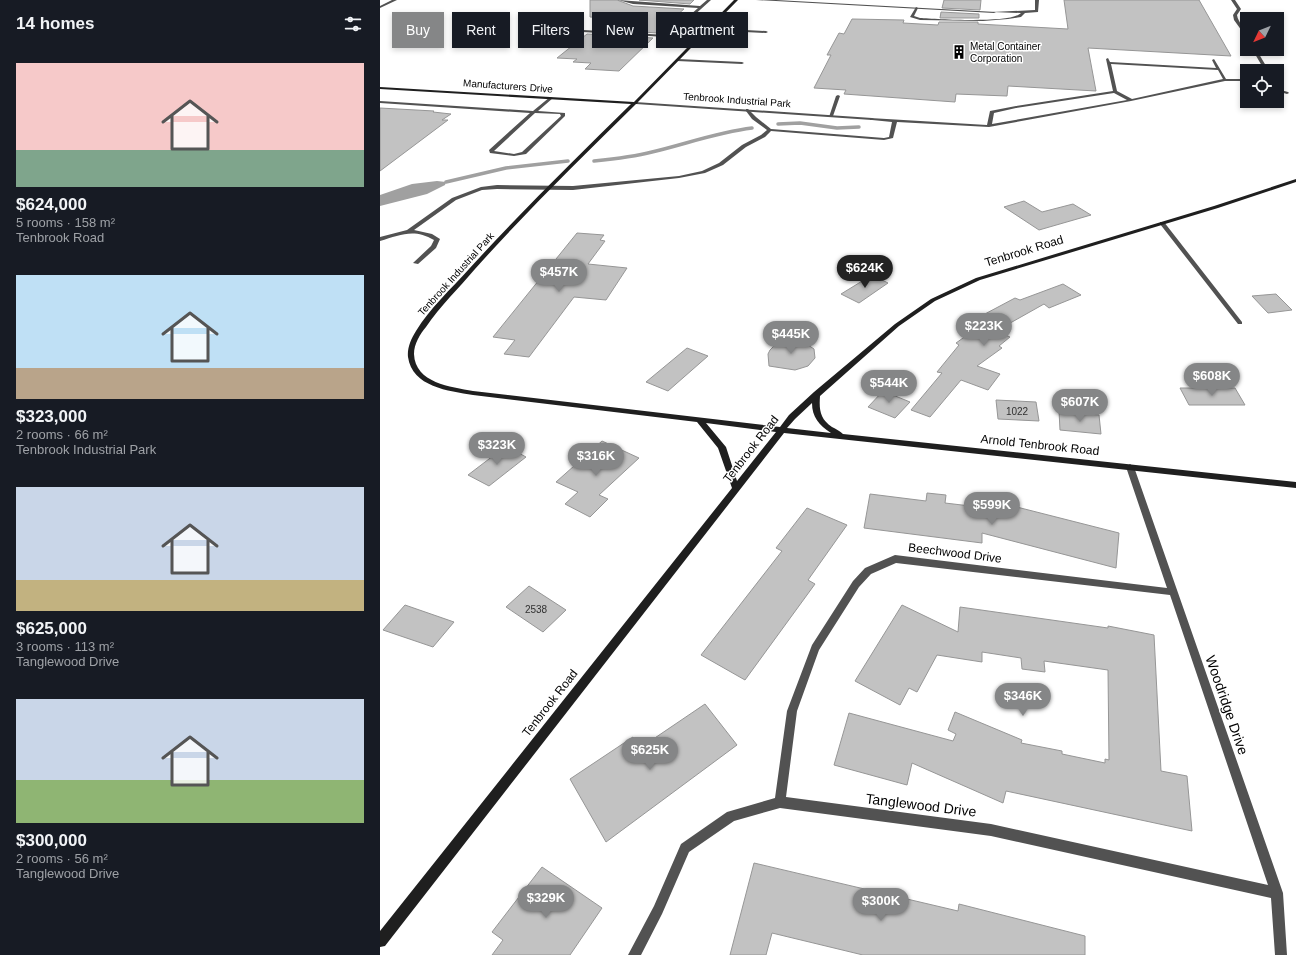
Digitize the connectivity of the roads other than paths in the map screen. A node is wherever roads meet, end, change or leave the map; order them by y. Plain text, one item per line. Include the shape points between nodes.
1 (395, 0) edge
2 (620, 0) edge
3 (709, 0) edge
4 (736, 0) edge
5 (758, 0) edge
6 (775, 0) edge
7 (1036, 0) edge
8 (1233, 0) edge
9 (380, 7) edge
10 (701, 7) junction
11 (916, 8) junction
12 (696, 12) edge
13 (725, 12) edge
14 (1024, 12) junction
15 (1240, 26) edge
16 (584, 31) edge
17 (748, 31) edge
18 (766, 32) dead end
19 (656, 35) edge
20 (689, 48) edge
21 (678, 60) junction
22 (1214, 60) dead end
23 (742, 64) dead end
24 (1219, 69) junction
25 (1225, 80) junction
26 (1240, 80) edge
27 (380, 88) edge
28 (1115, 92) junction
29 (1284, 92) edge
30 (1287, 93) dead end
31 (838, 96) dead end
32 (551, 98) junction
33 (1132, 100) junction
34 (380, 102) edge
35 (636, 103) junction
36 (747, 110) junction
37 (534, 112) junction
38 (830, 116) junction
39 (895, 120) junction
40 (989, 126) junction
41 (770, 130) junction
42 (1296, 180) edge
43 (549, 188) junction
44 (1162, 223) junction
45 (409, 231) junction
46 (380, 240) edge
47 (416, 264) dead end
48 (1240, 323) dead end
49 (817, 394) junction
50 (699, 420) junction
51 (782, 430) junction
52 (843, 436) junction
53 (1130, 467) junction
54 (1296, 485) edge
55 (736, 488) junction
56 (1173, 592) junction
57 (780, 802) junction
58 (1277, 892) junction
59 (380, 941) edge
60 (634, 955) edge
61 (1281, 955) edge

1 - 9 street
2 - 10 street
3 - 10 street
4 - 13 street
5 - 6 street
6 - 11 street
7 - 14 street via 1037,10
8 - 15 street via 1239,8 1235,15
10 - 12 street
11 - 14 street
11 - 14 street via 912,17 970,21 1020,16
16 - 19 street
17 - 18 street
20 - 21 street
21 - 23 street
21 - 35 street
22 - 24 street
24 - 25 street
24 - 28 street via 1108,61
25 - 26 street, Tenbrook Industrial Park
25 - 33 street, Tenbrook Industrial Park
27 - 32 street, Manufacturers Drive
28 - 33 street
28 - 40 street via 992,112
29 - 30 street
31 - 38 street
32 - 35 street, Manufacturers Drive
32 - 37 street
33 - 40 street, Tenbrook Industrial Park
34 - 37 street
35 - 36 street, Tenbrook Industrial Park
35 - 43 street, Tenbrook Industrial Park
36 - 38 street, Tenbrook Industrial Park
36 - 41 street
37 - 37 street via 491,150 492,152 514,155 524,153 563,116 560,113
38 - 39 street, Tenbrook Industrial Park
39 - 40 street, Tenbrook Industrial Park
39 - 41 street via 891,138 884,139
41 - 43 street via 721,164 703,172 679,177 573,188
42 - 44 street, Tenbrook Road
43 - 45 street via 497,187 471,192 447,203
43 - 50 street, Tenbrook Industrial Park via 470,271 424,325 413,343 411,352 411,361 416,372 431,382 462,391
44 - 48 street
44 - 49 street, Tenbrook Road via 1002,270 955,288 914,312
45 - 46 street
45 - 47 street via 437,239 434,247
49 - 51 street, Tenbrook Road
49 - 52 street via 817,418 827,428
50 - 51 street, Tenbrook Industrial Park
50 - 55 street via 722,447
51 - 52 street, Arnold Tenbrook Road
51 - 55 street, Tenbrook Road
52 - 53 street, Arnold Tenbrook Road
53 - 54 street, Arnold Tenbrook Road
53 - 56 street, Woodridge Drive
55 - 59 street, Tenbrook Road
56 - 57 street, Beechwood Drive via 896,559 868,571 856,584 815,648 792,710
56 - 58 street, Woodridge Drive
57 - 58 street, Tanglewood Drive via 991,830
57 - 60 street, Tanglewood Drive via 731,816 685,848 658,910
58 - 61 street, Woodridge Drive

